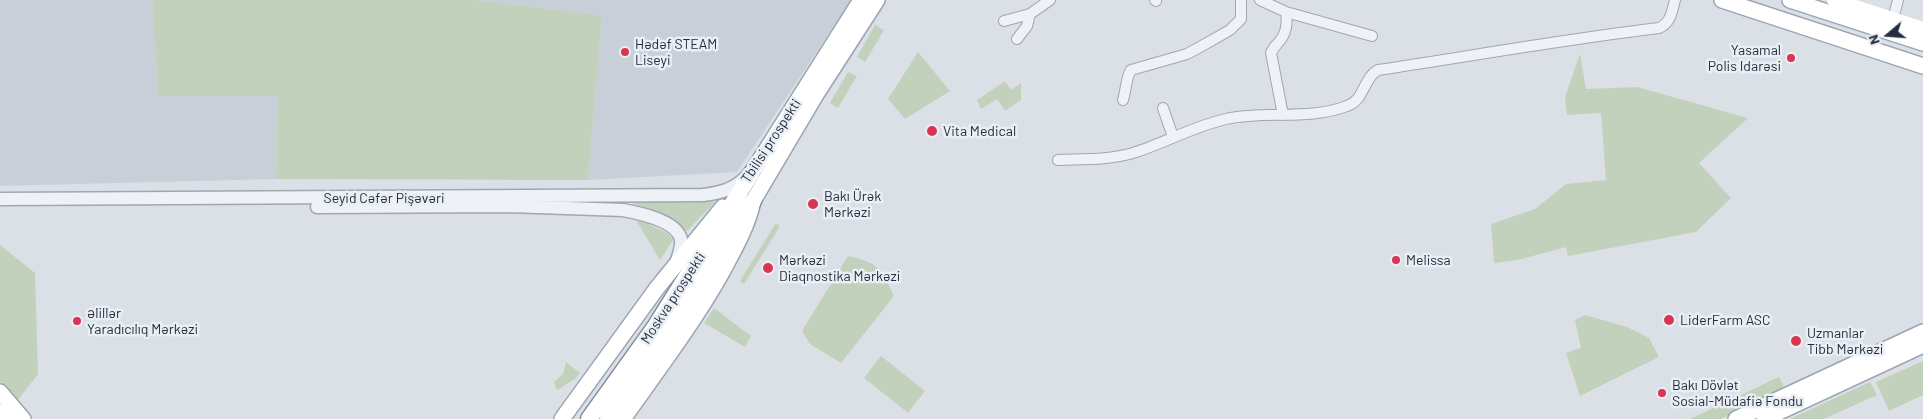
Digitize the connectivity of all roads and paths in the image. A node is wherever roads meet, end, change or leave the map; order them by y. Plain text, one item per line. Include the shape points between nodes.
1 (861, 0) edge
2 (877, 0) edge
3 (1050, 0) edge
4 (1242, 0) edge
5 (1260, 0) edge
6 (1675, 0) edge
7 (1722, 0) edge
8 (1790, 0) edge
9 (1834, 0) edge
10 (1898, 0) edge
11 (1286, 12) junction
12 (1030, 14) junction
13 (1893, 19) junction
14 (1004, 21) dead end
15 (1923, 29) edge
16 (1372, 36) dead end
17 (1017, 39) dead end
18 (1923, 43) edge
19 (1923, 66) edge
20 (1123, 100) dead end
21 (1163, 108) dead end
22 (1283, 115) junction
23 (1173, 138) junction
24 (1058, 160) dead end
25 (754, 169) junction
26 (0, 199) edge
27 (753, 201) junction
28 (585, 204) junction
29 (0, 207) edge
30 (676, 264) junction
31 (1923, 332) edge
32 (1923, 345) edge
33 (0, 392) edge
34 (0, 412) edge
35 (6, 419) edge
36 (23, 419) edge
37 (562, 419) edge
38 (589, 419) edge
39 (608, 419) edge
40 (623, 419) edge
41 (1736, 419) edge
42 (1764, 419) edge

1 - 25 main road, Tbilisi prospekti
2 - 27 main road, Tbilisi prospekti
3 - 12 street
4 - 20 street via 1241,19 1230,30 1187,54 1131,70
5 - 11 street
6 - 22 street via 1669,21 1659,28 1378,70 1368,78 1360,96 1348,106 1312,115
7 - 19 main road
8 - 18 main road
9 - 13 main road
10 - 13 street
11 - 16 street
11 - 22 street via 1284,34 1271,53
12 - 14 street
12 - 17 street via 1029,23
13 - 15 main road
21 - 23 street
22 - 23 street via 1228,119
23 - 24 street via 1133,153 1108,158
25 - 28 street, Seyid Cəfər Pişəvəri via 735,186 715,194
25 - 30 main road, Tbilisi prospekti
25 - 38 highway, Moskva prospekti via 655,327
26 - 28 street, Seyid Cəfər Pişəvəri
27 - 39 highway, Moskva prospekti via 658,350
27 - 40 main road, Tbilisi prospekti via 741,239 714,286 680,341
28 - 29 street, Seyid Cəfər Pişəvəri
28 - 30 street, Seyid Cəfər Pişəvəri via 636,212 670,225 681,243
30 - 37 main road, Tbilisi prospekti
31 - 41 main road
32 - 42 main road
33 - 36 main road
34 - 35 main road

